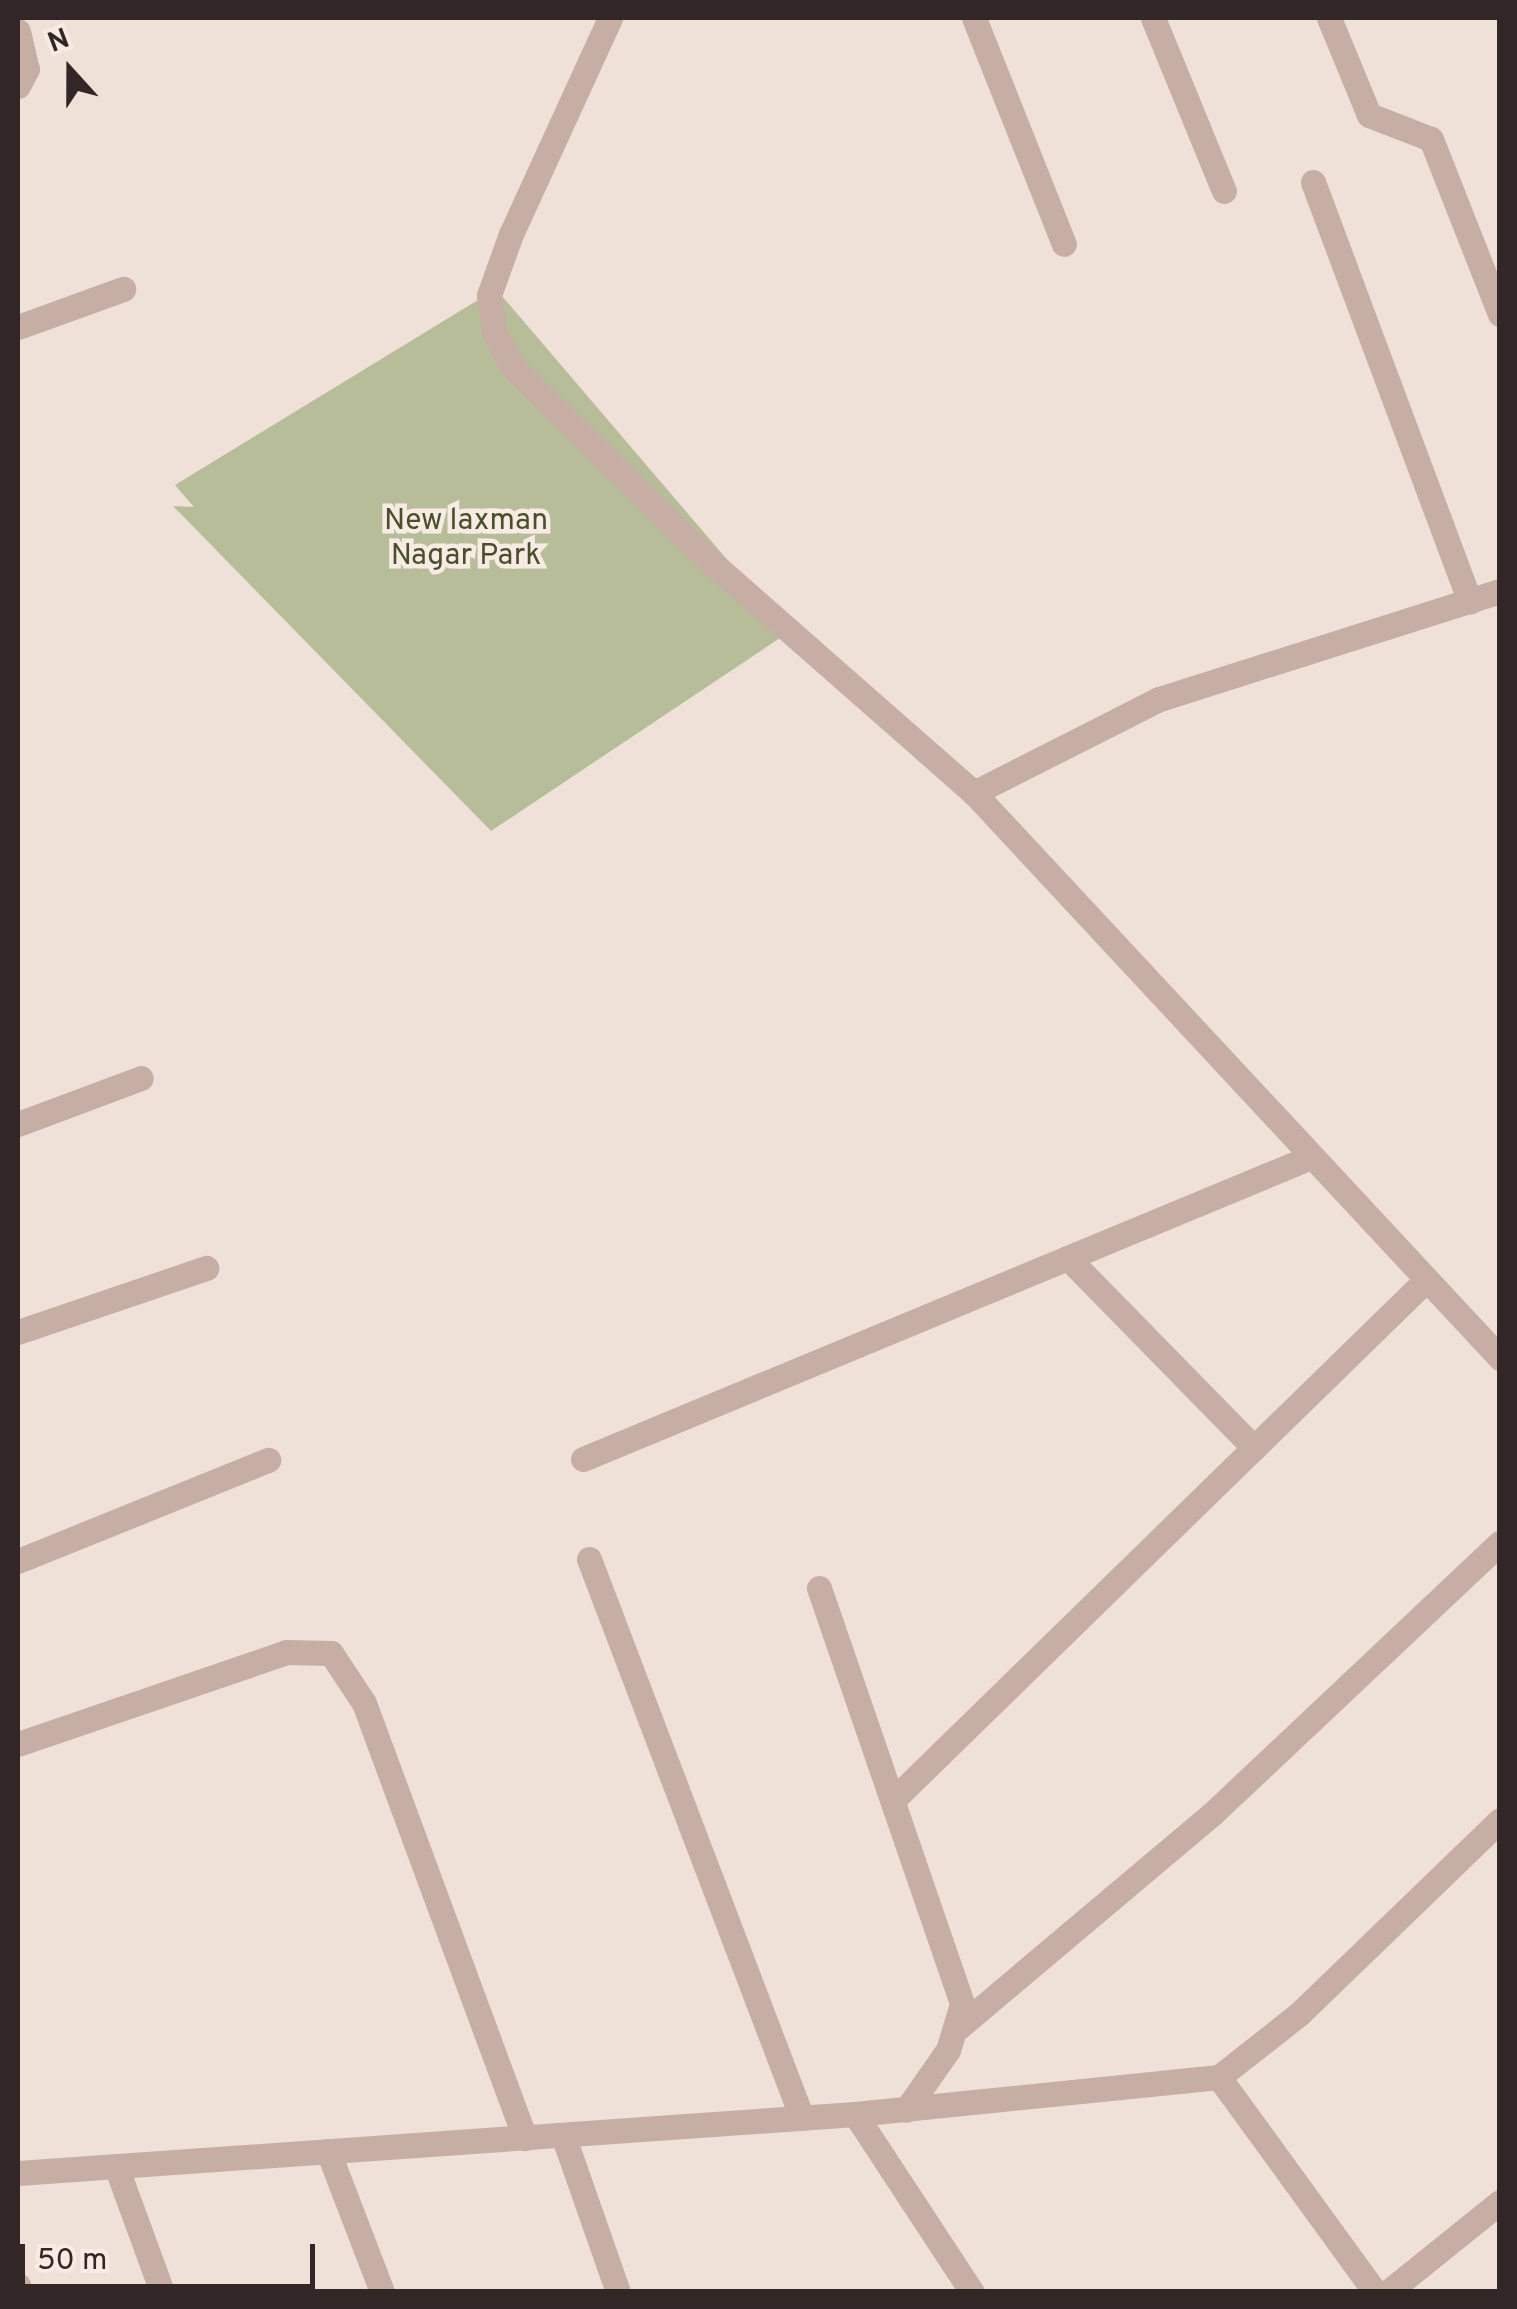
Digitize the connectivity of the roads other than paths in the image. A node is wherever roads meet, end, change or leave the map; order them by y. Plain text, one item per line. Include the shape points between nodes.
1 (610, 18) edge
2 (974, 18) edge
3 (1154, 18) edge
4 (1329, 18) edge
5 (18, 30) edge
6 (18, 86) edge
7 (1313, 182) dead end
8 (1224, 191) dead end
9 (1064, 244) dead end
10 (123, 289) dead end
11 (1500, 314) edge
12 (18, 327) edge
13 (1500, 591) edge
14 (1470, 602) junction
15 (974, 793) junction
16 (141, 1078) dead end
17 (18, 1124) edge
18 (1311, 1157) junction
19 (1068, 1258) junction
20 (206, 1268) dead end
21 (1426, 1280) junction
22 (18, 1332) edge
23 (1500, 1358) edge
24 (1254, 1448) junction
25 (584, 1459) dead end
26 (268, 1460) dead end
27 (1500, 1544) edge
28 (589, 1559) dead end
29 (18, 1562) edge
30 (818, 1588) dead end
31 (18, 1744) edge
32 (894, 1800) junction
33 (1500, 1820) edge
34 (959, 2027) junction
35 (1219, 2077) junction
36 (906, 2110) junction
37 (855, 2114) junction
38 (802, 2118) junction
39 (563, 2135) junction
40 (525, 2138) junction
41 (328, 2151) junction
42 (116, 2166) junction
43 (18, 2172) edge
44 (1500, 2202) edge
45 (162, 2292) edge
46 (382, 2292) edge
47 (618, 2292) edge
48 (972, 2292) edge
49 (1375, 2292) edge
50 (1388, 2292) edge

1 - 15 street via 488,295 494,332 513,367 711,562
2 - 9 street
3 - 8 street
4 - 11 street via 1369,116 1430,140
5 - 6 street via 28,69
7 - 14 street
10 - 12 street
13 - 14 street
14 - 15 street via 1158,699
15 - 18 street
16 - 17 street
18 - 19 street
18 - 21 street
19 - 24 street
19 - 25 street
20 - 22 street
21 - 23 street
21 - 24 street
24 - 32 street
26 - 29 street
27 - 34 street via 1212,1814
28 - 38 street
30 - 32 street
31 - 40 street via 51,1740 286,1652 331,1653 364,1703
32 - 34 street via 954,1975
33 - 35 street via 1299,2014
34 - 36 street
35 - 36 street
35 - 49 street
36 - 37 street
37 - 38 street
37 - 48 street
38 - 39 street
39 - 40 street
39 - 47 street
40 - 41 street
41 - 42 street
41 - 46 street
42 - 43 street
42 - 45 street
44 - 50 street

